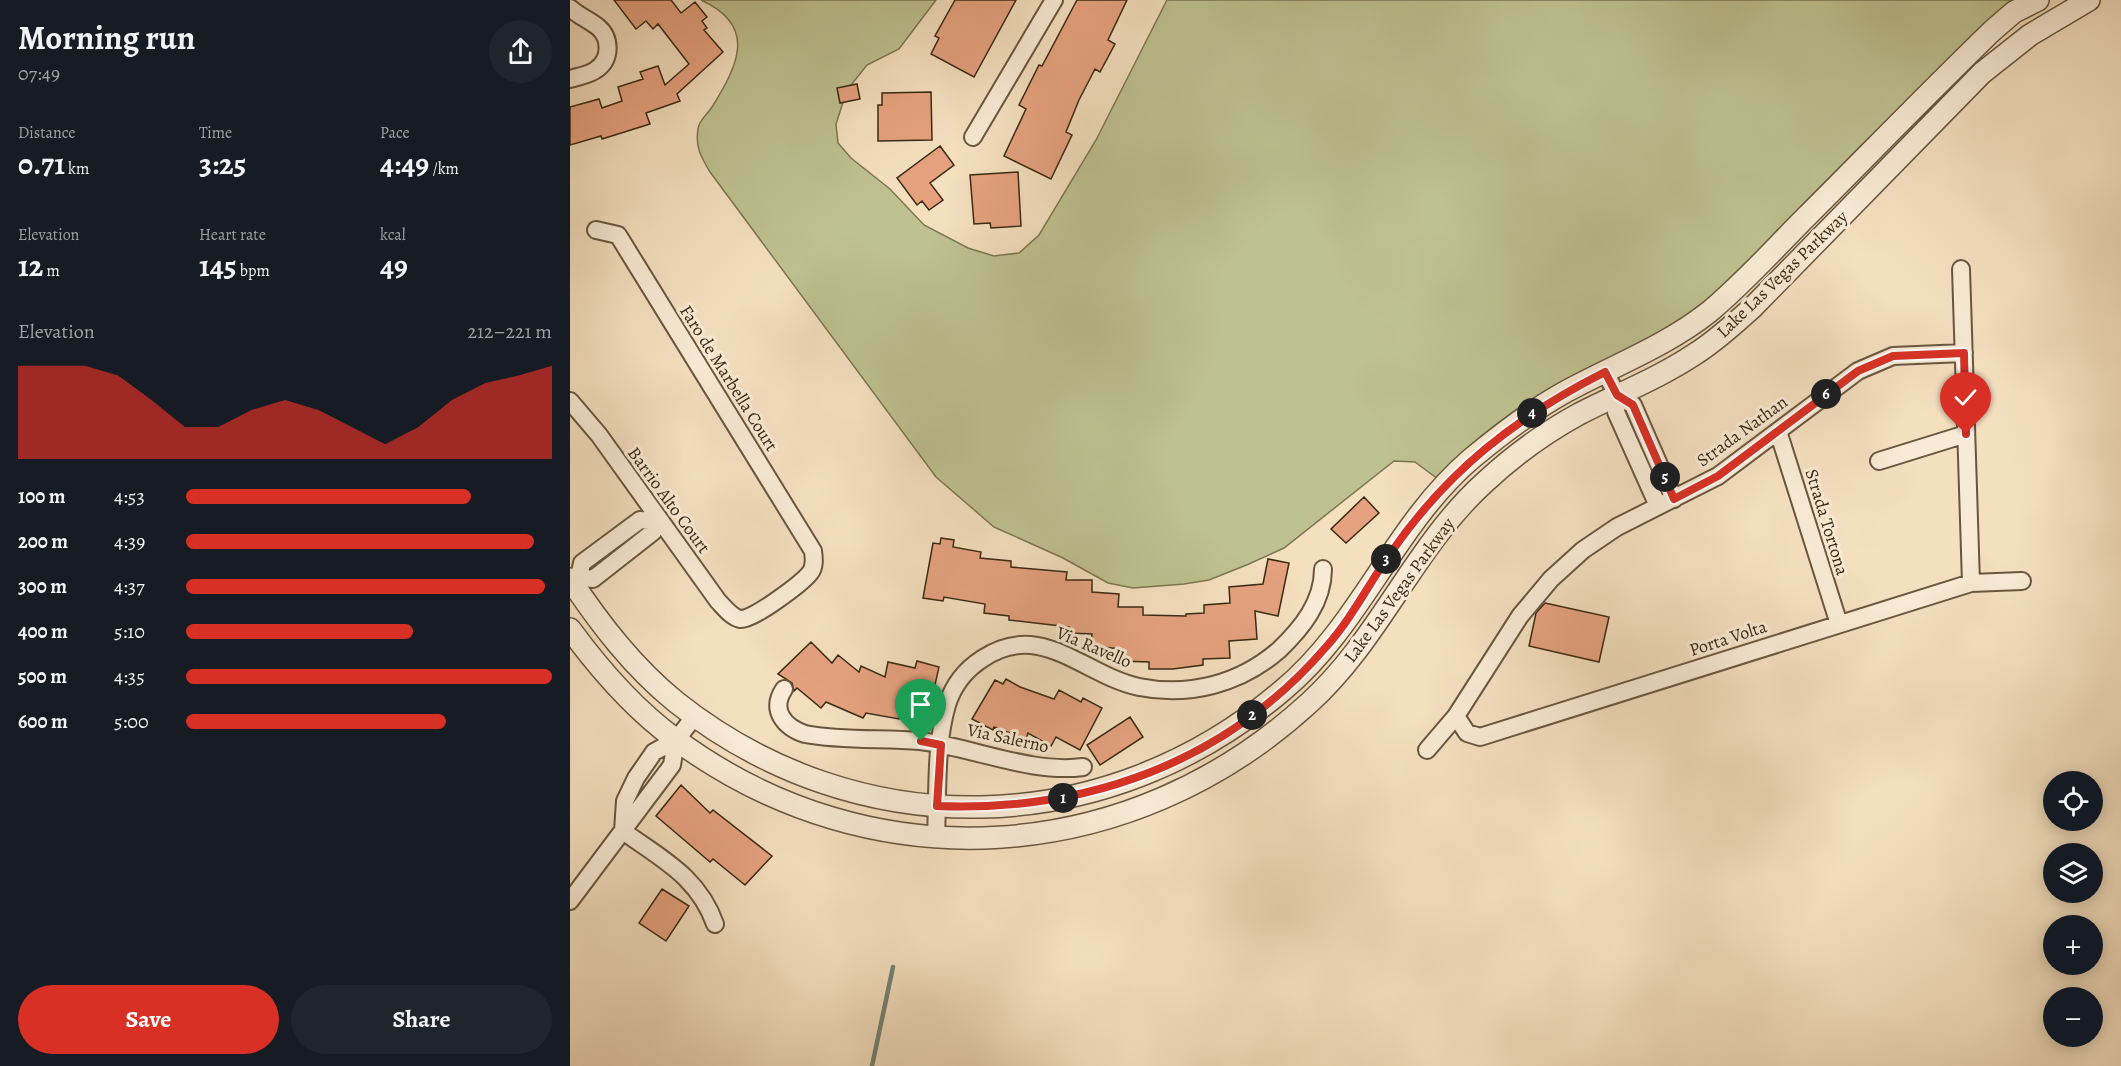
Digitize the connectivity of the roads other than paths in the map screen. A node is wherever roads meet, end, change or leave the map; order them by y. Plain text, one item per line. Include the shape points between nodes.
1 (1054, 0) edge
2 (2038, 0) edge
3 (2088, 0) edge
4 (570, 8) edge
5 (570, 79) edge
6 (973, 137) dead end
7 (596, 230) dead end
8 (1961, 270) dead end
9 (1964, 353) junction
10 (1605, 372) junction
11 (1617, 395) junction
12 (570, 401) edge
13 (1778, 431) junction
14 (1966, 434) junction
15 (1880, 460) dead end
16 (1674, 499) junction
17 (1658, 507) junction
18 (655, 519) junction
19 (1323, 569) dead end
20 (573, 581) edge
21 (2022, 581) dead end
22 (1971, 584) junction
23 (739, 619) joint
24 (1839, 624) junction
25 (570, 629) edge
26 (784, 689) dead end
27 (695, 716) junction
28 (1456, 716) junction
29 (676, 740) junction
30 (941, 745) junction
31 (1427, 750) dead end
32 (1083, 767) dead end
33 (937, 806) junction
34 (622, 831) junction
35 (936, 836) junction
36 (570, 901) edge
37 (715, 924) dead end

1 - 6 street
2 - 10 street, Lake Las Vegas Parkway via 2014,12 1992,31 1709,311 1653,349
3 - 11 street, Lake Las Vegas Parkway via 2030,35 1982,73 1725,332 1666,372
4 - 5 street via 600,28 608,48 599,68
7 - 23 street, Faro de Marbella Court via 618,235 813,551 810,573 759,613
8 - 9 street
9 - 13 street, Strada Nathan via 1893,356 1858,371
9 - 14 street
10 - 11 street
10 - 33 street, Lake Las Vegas Parkway via 1513,425 1467,463 1425,507 1326,648 1287,687 1243,722 1196,752 1145,775 1092,792 1038,803 982,808
11 - 16 street via 1633,405
11 - 17 street via 1616,412
11 - 35 street, Lake Las Vegas Parkway via 1576,415 1528,446 1484,482 1445,523 1350,660 1271,737 1226,768 1157,802 1074,829 1020,837
12 - 18 street, Barrio Alto Court
13 - 16 street, Strada Nathan via 1718,476
13 - 24 street, Strada Tortona
14 - 15 street
14 - 22 street
16 - 17 street, Strada Nathan
17 - 28 street, Strada Nathan via 1617,527 1551,579 1520,616
18 - 20 street via 652,532 593,579
18 - 23 street, Barrio Alto Court via 718,601
19 - 30 street, Via Ravello via 1321,593 1310,614 1270,657 1240,676 1198,689 1154,689 1119,681 1054,649 1025,645 1006,648 980,660 959,680 947,707
20 - 27 street, Lake Las Vegas Parkway via 596,618 632,661
21 - 22 street, Porta Volta
22 - 24 street, Porta Volta
24 - 28 street, Porta Volta via 1480,737 1467,733
25 - 29 street, Lake Las Vegas Parkway via 595,663
26 - 30 street, Via Salerno via 779,714 784,723 798,732
27 - 29 street
27 - 33 street, Lake Las Vegas Parkway via 766,760 818,782 872,797
28 - 31 street, Strada Nathan
29 - 34 street via 672,765
29 - 35 street, Lake Las Vegas Parkway via 733,776 786,802 843,821
30 - 32 street, Via Salerno via 1052,768
30 - 33 street, Via Ravello
33 - 35 street, Via Ravello
34 - 36 street
34 - 37 street via 692,882 706,901

